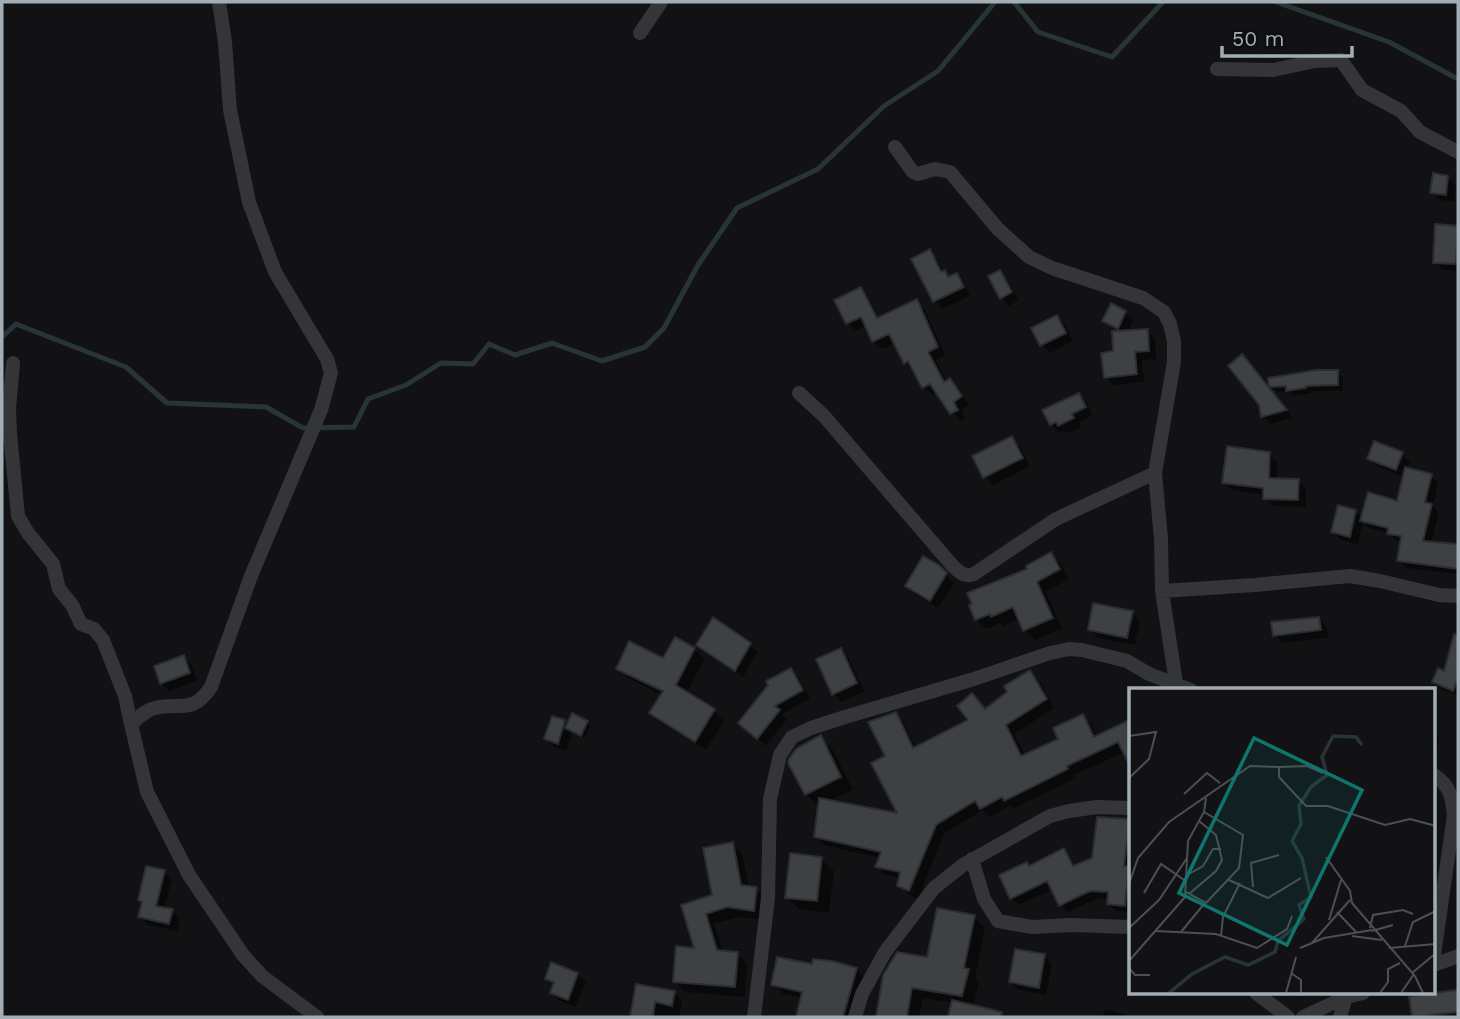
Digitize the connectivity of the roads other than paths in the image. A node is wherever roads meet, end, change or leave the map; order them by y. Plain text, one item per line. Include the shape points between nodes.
1 (219, 2) edge
2 (661, 2) edge
3 (639, 33) dead end
4 (1217, 69) dead end
5 (895, 147) dead end
6 (1458, 152) edge
7 (13, 363) dead end
8 (799, 393) dead end
9 (1155, 473) junction
10 (1162, 591) junction
11 (1458, 596) edge
12 (1176, 683) junction
13 (1187, 688) edge
14 (131, 724) junction
15 (1436, 775) edge
16 (1436, 776) edge
17 (1458, 782) edge
18 (1129, 808) edge
19 (972, 859) junction
20 (1129, 928) edge
21 (1436, 932) edge
22 (1458, 956) edge
23 (1436, 964) edge
24 (1259, 995) edge
25 (1356, 995) edge
26 (1346, 998) junction
27 (317, 1017) edge
28 (754, 1017) edge
29 (855, 1017) edge
30 (1288, 1017) edge
31 (1303, 1017) edge
32 (1340, 1017) edge

1 - 14 street via 230,110 248,202 275,272 331,373 321,410 251,576 211,687 201,701 154,708
2 - 3 street
4 - 6 street via 1273,70 1341,60 1362,90 1401,111 1420,132
5 - 9 street via 913,172 950,172 998,229 1029,257 1143,298 1164,312 1174,341 1174,362
7 - 14 street via 10,434 18,516 53,564 59,589 81,624 94,629 103,640
8 - 9 street via 951,564 968,576 1055,519
9 - 10 street
10 - 11 street via 1350,576
10 - 12 street
12 - 13 street
12 - 28 street via 1127,661 1069,649 792,737 780,755 770,799 768,898
14 - 27 street via 147,792 189,875 243,955
15 - 17 street
16 - 21 street via 1450,791 1454,815
18 - 19 street via 1060,813
19 - 20 street via 984,899 998,921 1032,927
19 - 29 street via 934,888 885,952
22 - 23 street
24 - 30 street
25 - 26 street
26 - 31 street
26 - 32 street

